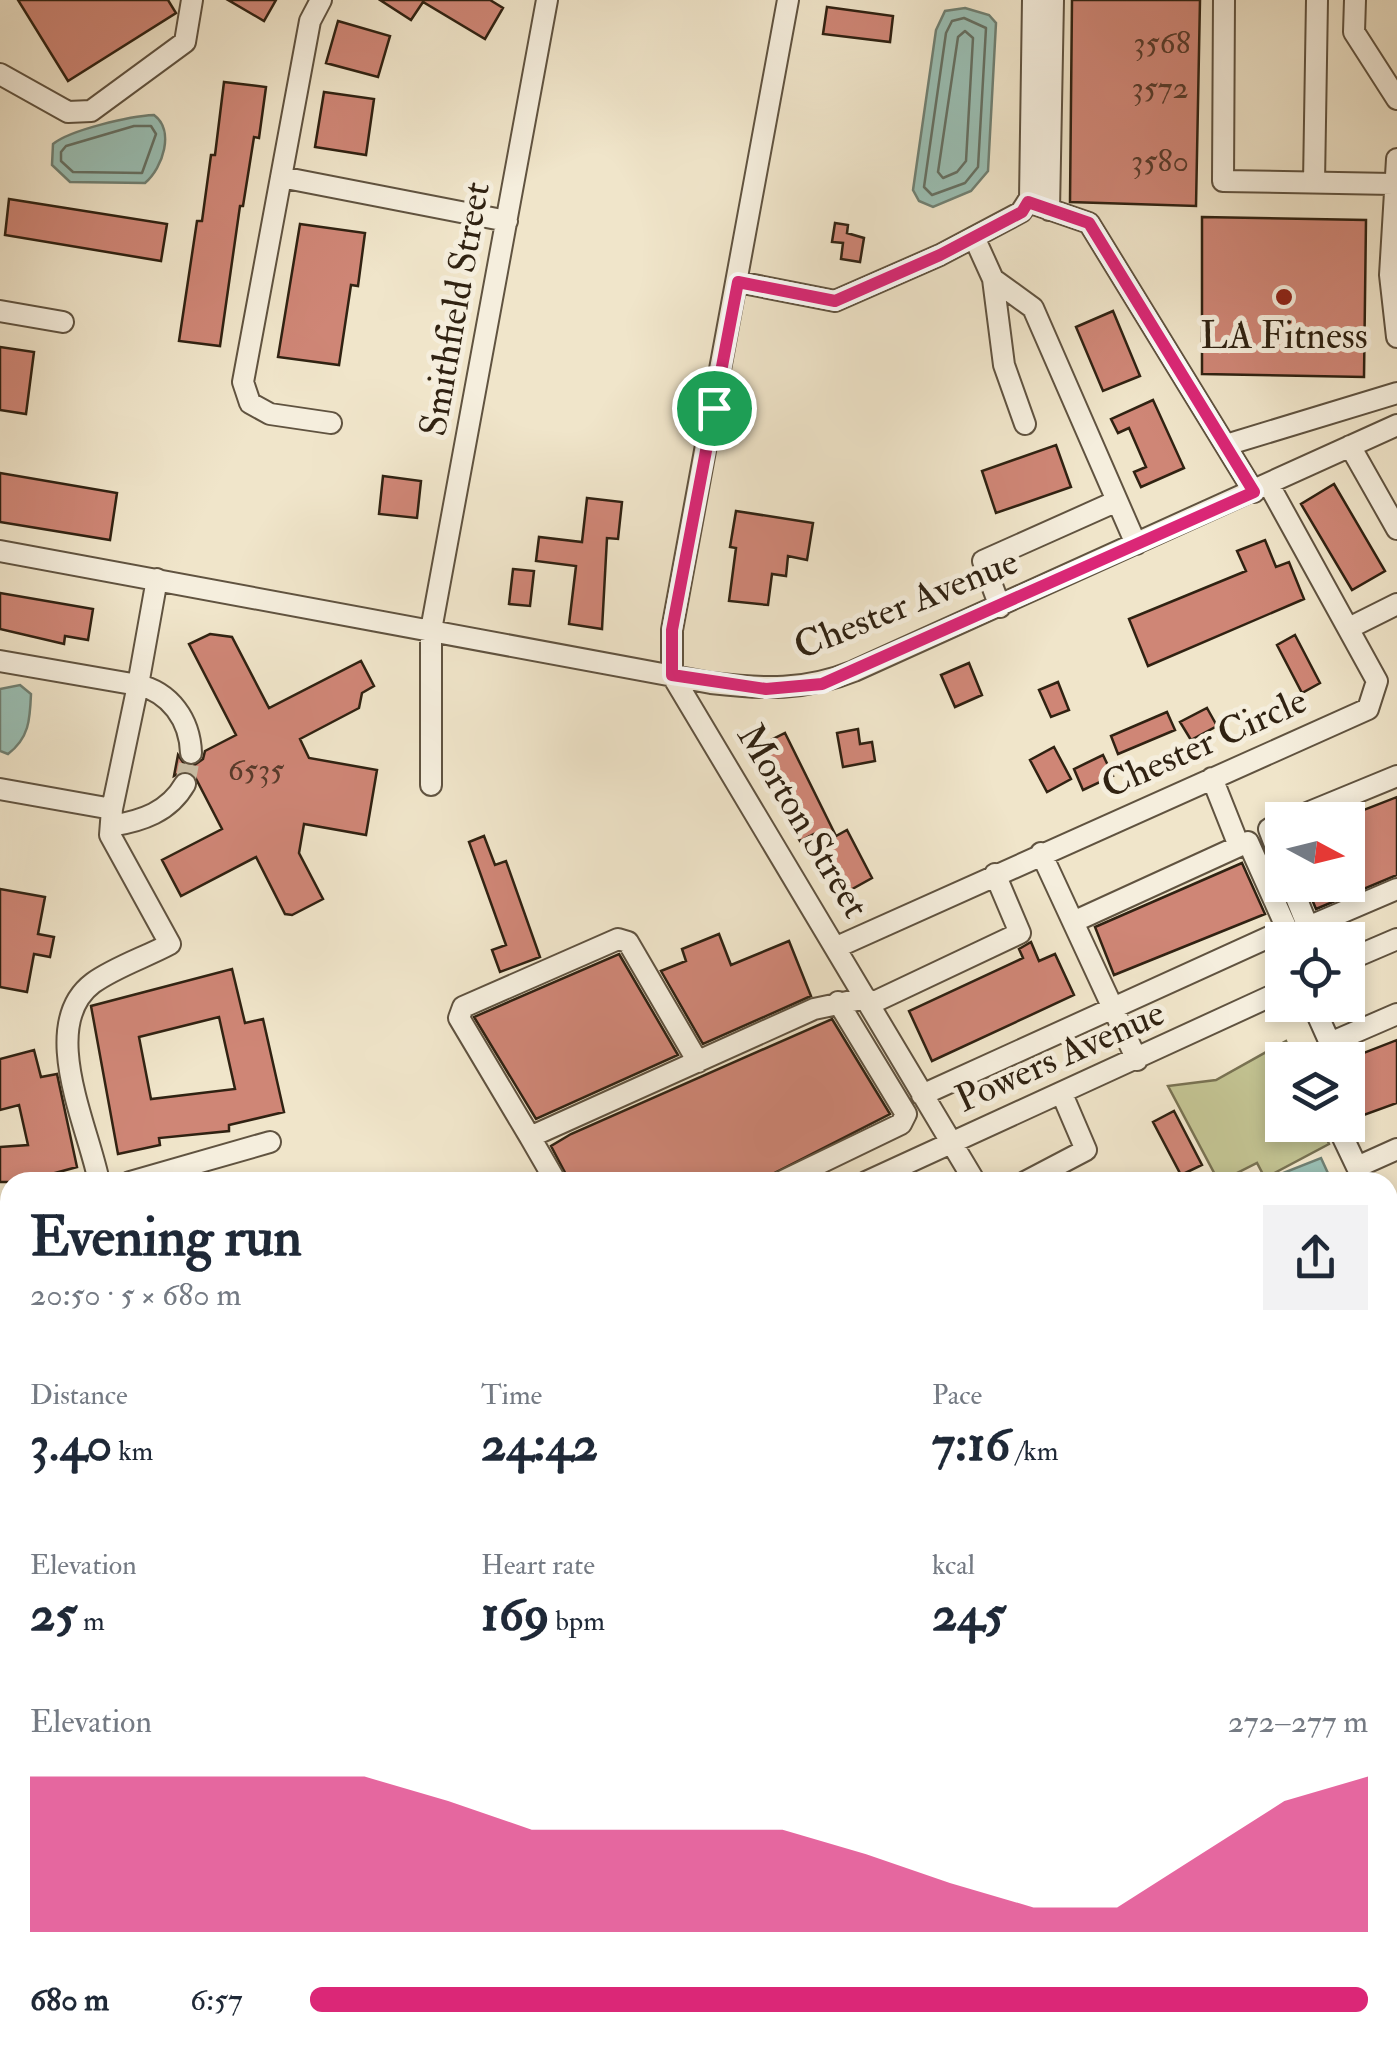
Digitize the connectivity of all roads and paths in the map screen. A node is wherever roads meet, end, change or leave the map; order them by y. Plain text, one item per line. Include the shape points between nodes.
1 (192, 0) edge
2 (321, 0) edge
3 (547, 0) edge
4 (788, 0) edge
5 (1033, 0) edge
6 (1053, 0) edge
7 (1224, 0) edge
8 (1317, 0) edge
9 (1355, 0) edge
10 (0, 74) edge
11 (1396, 97) edge
12 (1397, 159) edge
13 (281, 177) junction
14 (1314, 182) junction
15 (1393, 184) junction
16 (1025, 207) junction
17 (1049, 210) junction
18 (1394, 212) edge
19 (506, 221) junction
20 (974, 237) junction
21 (993, 279) junction
22 (738, 282) junction
23 (0, 311) edge
24 (63, 322) dead end
25 (1397, 337) edge
26 (1397, 393) edge
27 (331, 423) dead end
28 (1025, 424) dead end
29 (1397, 425) edge
30 (1226, 445) junction
31 (1350, 446) junction
32 (1262, 488) junction
33 (1117, 501) junction
34 (1397, 529) edge
35 (1136, 544) junction
36 (0, 551) edge
37 (157, 579) junction
38 (1397, 604) edge
39 (1000, 606) junction
40 (1351, 628) junction
41 (432, 630) junction
42 (0, 661) edge
43 (672, 675) junction
44 (138, 684) junction
45 (191, 753) tunnel mouth
46 (1397, 776) edge
47 (1212, 778) junction
48 (185, 784) tunnel mouth
49 (431, 784) dead end
50 (0, 790) edge
51 (1334, 802) edge
52 (112, 817) junction
53 (1239, 846) junction
54 (1041, 853) junction
55 (995, 874) junction
56 (1397, 889) edge
57 (1298, 902) edge
58 (1327, 919) junction
59 (1073, 922) junction
60 (1284, 922) edge
61 (1328, 922) edge
62 (1397, 939) edge
63 (1265, 943) edge
64 (837, 946) junction
65 (1365, 953) edge
66 (1265, 1000) edge
67 (868, 1001) junction
68 (838, 1002) junction
69 (1112, 1008) junction
70 (1397, 1014) edge
71 (1343, 1042) edge
72 (1137, 1060) junction
73 (698, 1062) junction
74 (922, 1094) junction
75 (1062, 1094) junction
76 (530, 1137) junction
77 (270, 1142) dead end
78 (1345, 1142) edge
79 (954, 1143) junction
80 (1397, 1148) edge
81 (96, 1172) edge
82 (165, 1172) edge
83 (550, 1172) edge
84 (802, 1172) edge
85 (889, 1172) edge
86 (970, 1172) edge
87 (1044, 1172) edge

1 - 10 street via 185,42 91,111 68,112
2 - 13 street via 310,21
3 - 19 street, Smithfield Street
4 - 22 street
5 - 16 street
6 - 17 street
7 - 14 street via 1223,181
8 - 14 street
9 - 11 street via 1354,32
12 - 15 street
13 - 19 street
13 - 27 street via 243,382 250,403 270,414
14 - 15 street
15 - 18 street
16 - 17 street, Chester Circle
16 - 20 street
17 - 30 street, Chester Circle via 1089,223
18 - 25 street via 1390,275
19 - 41 street, Smithfield Street
20 - 21 street
20 - 22 street via 835,301
21 - 28 street via 1004,365
21 - 33 street via 1033,308
22 - 43 street via 672,630
23 - 24 street
26 - 30 street
29 - 31 street, Chester Avenue
30 - 32 street, Chester Circle
31 - 32 street, Chester Avenue
31 - 34 street
32 - 35 street, Chester Avenue
32 - 40 street, Chester Circle
33 - 35 street
33 - 39 street via 983,561
35 - 39 street, Chester Avenue
36 - 37 street, Chester Avenue
37 - 41 street, Chester Avenue
37 - 44 street
38 - 40 street
39 - 43 street, Chester Avenue via 822,684 766,689
40 - 47 street, Chester Circle via 1377,681 1368,709
41 - 43 street, Chester Avenue
41 - 49 street, Smithfield Street
42 - 44 street
43 - 64 street, Morton Street
44 - 45 street via 160,690 178,712
44 - 52 street
46 - 51 street
47 - 53 street
47 - 54 street, Chester Circle
48 - 52 street via 174,802 136,822
50 - 52 street
52 - 81 street via 110,836 124,867 170,944 92,984 72,1009 66,1058
53 - 59 street
53 - 60 street via 1248,842
54 - 55 street, Chester Circle
54 - 59 street
55 - 64 street, Chester Circle
55 - 67 street via 1020,933
56 - 58 street
57 - 58 street via 1308,927
58 - 61 street
59 - 69 street
62 - 65 street
63 - 69 street
64 - 67 street, Morton Street
66 - 72 street, Powers Avenue
67 - 68 street
67 - 74 street, Morton Street
68 - 73 street
68 - 84 street via 906,1114 901,1124
69 - 72 street
69 - 74 street
70 - 71 street
72 - 75 street, Powers Avenue
73 - 76 street
73 - 76 street via 628,942 618,938 464,1006 459,1018
74 - 79 street, Morton Street
75 - 79 street, Powers Avenue
75 - 87 street via 1086,1150
76 - 83 street
77 - 82 street
78 - 80 street via 1357,1167
79 - 85 street, Powers Avenue
79 - 86 street, Morton Street

